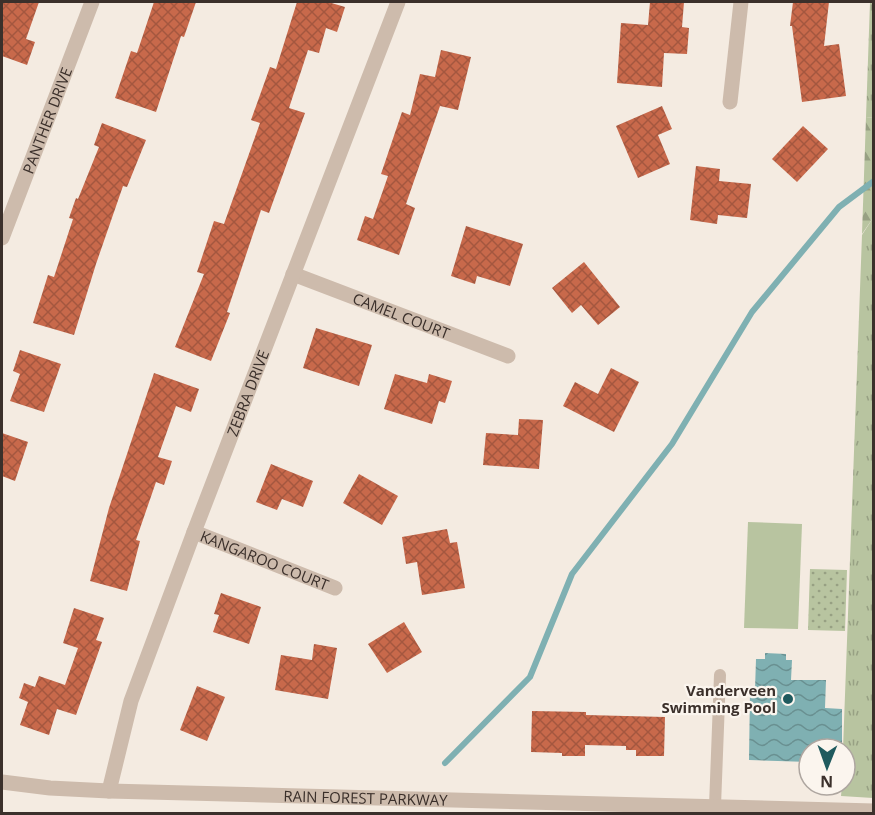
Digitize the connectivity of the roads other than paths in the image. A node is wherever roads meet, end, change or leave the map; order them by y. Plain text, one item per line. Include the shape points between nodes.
1 (92, 2) edge
2 (398, 2) edge
3 (741, 2) edge
4 (730, 102) dead end
5 (2, 238) edge
6 (293, 274) junction
7 (508, 356) dead end
8 (194, 532) junction
9 (335, 588) dead end
10 (720, 675) dead end
11 (2, 782) edge
12 (109, 791) junction
13 (705, 808) edge
14 (873, 811) edge

1 - 5 street, PANTHER DRIVE
2 - 6 street, ZEBRA DRIVE
3 - 4 street
6 - 7 street, CAMEL COURT
6 - 8 street, ZEBRA DRIVE
8 - 9 street, KANGAROO COURT
8 - 12 street, ZEBRA DRIVE via 130,701
10 - 13 lane
11 - 12 street, RAIN FOREST PARKWAY
12 - 13 street, RAIN FOREST PARKWAY
13 - 14 street, RAIN FOREST PARKWAY

